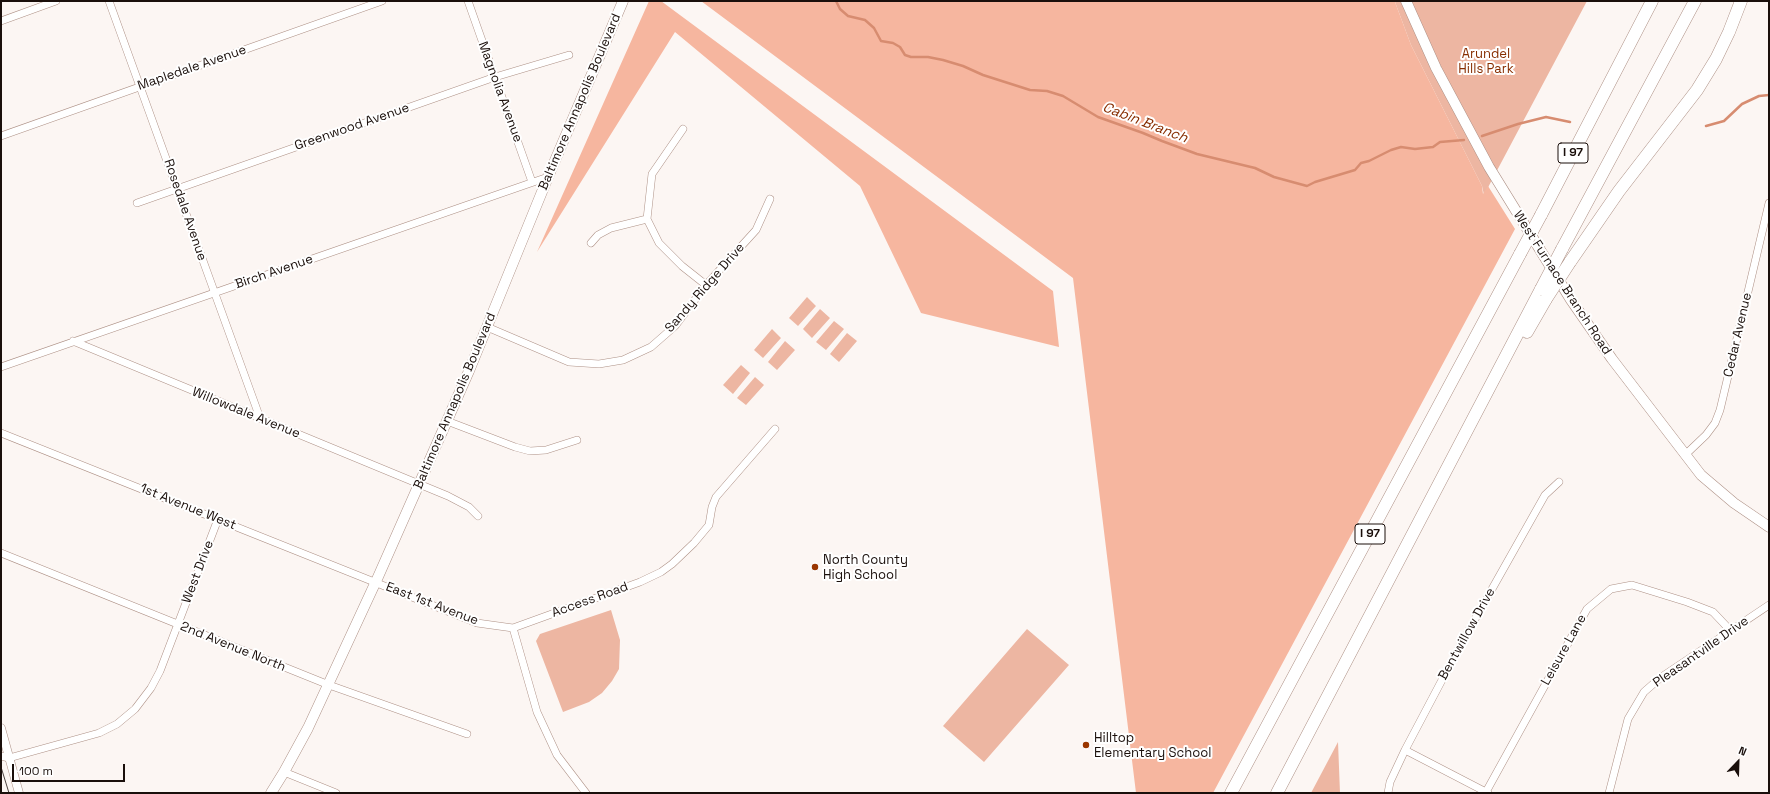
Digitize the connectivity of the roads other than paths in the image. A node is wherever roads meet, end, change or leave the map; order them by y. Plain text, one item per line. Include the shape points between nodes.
1 (56, 1) edge
2 (109, 1) edge
3 (382, 1) edge
4 (468, 1) edge
5 (623, 1) edge
6 (1406, 1) edge
7 (1652, 1) edge
8 (1659, 1) edge
9 (1695, 1) edge
10 (1741, 1) edge
11 (1, 21) edge
12 (569, 55) dead end
13 (495, 77) junction
14 (141, 86) junction
15 (1593, 115) junction
16 (683, 129) dead end
17 (1, 136) edge
18 (548, 177) junction
19 (532, 182) junction
20 (178, 189) junction
21 (770, 199) dead end
22 (137, 203) dead end
23 (1769, 203) edge
24 (647, 219) junction
25 (591, 244) dead end
26 (706, 285) junction
27 (214, 293) junction
28 (1543, 294) junction
29 (487, 327) junction
30 (73, 341) junction
31 (1, 366) edge
32 (260, 418) junction
33 (447, 421) junction
34 (776, 429) dead end
35 (1, 433) edge
36 (577, 440) dead end
37 (1685, 455) junction
38 (1558, 482) dead end
39 (420, 484) junction
40 (478, 516) dead end
41 (218, 519) junction
42 (1769, 526) edge
43 (1, 553) edge
44 (376, 583) junction
45 (1769, 605) edge
46 (177, 624) junction
47 (513, 628) junction
48 (1730, 630) junction
49 (329, 685) junction
50 (1, 728) edge
51 (467, 734) dead end
52 (1405, 750) junction
53 (5, 757) edge
54 (284, 772) junction
55 (1487, 792) edge
56 (19, 793) edge
57 (270, 793) edge
58 (336, 793) edge
59 (586, 793) edge
60 (1231, 793) edge
61 (1277, 793) edge
62 (1388, 793) edge
63 (1609, 793) edge

1 - 11 street
2 - 14 street, Rosedale Avenue
3 - 14 street, Mapledale Avenue
4 - 13 street, Magnolia Avenue
5 - 18 main road, Baltimore Annapolis Boulevard
6 - 37 main road, West Furnace Branch Road via 1456,108 1513,206 1571,300
7 - 15 highway
8 - 15 highway
9 - 28 highway, bridge via 1562,249
10 - 28 highway, bridge via 1716,59 1697,90 1619,191 1570,262
12 - 13 street, Greenwood Avenue
13 - 19 street, Magnolia Avenue
13 - 20 street, Greenwood Avenue
14 - 17 street, Mapledale Avenue
14 - 20 street, Rosedale Avenue
15 - 60 highway, I 97, bridge
16 - 24 street via 652,174
18 - 19 street, Birch Avenue
18 - 29 main road, Baltimore Annapolis Boulevard
19 - 27 street, Birch Avenue
20 - 22 street, Greenwood Avenue
20 - 27 street, Rosedale Avenue
21 - 26 street, Sandy Ridge Drive via 756,230
23 - 37 street, Cedar Avenue via 1720,410 1706,435
24 - 25 street via 611,228 598,235
24 - 26 street via 659,243
26 - 29 street, Sandy Ridge Drive via 675,326 651,347 623,360 599,364 570,362
27 - 30 street, Birch Avenue
27 - 32 street, Rosedale Avenue
28 - 61 highway
29 - 33 main road, Baltimore Annapolis Boulevard
30 - 31 street, Birch Avenue
30 - 32 street, Willowdale Avenue
32 - 39 street, Willowdale Avenue
33 - 36 street via 530,451 546,450
33 - 39 main road, Baltimore Annapolis Boulevard
34 - 47 street, Access Road via 716,497 709,524 672,564 640,582
35 - 41 street, 1st Avenue West
37 - 42 main road, West Furnace Branch Road via 1718,490
38 - 52 street, Bentwillow Drive via 1545,495
39 - 40 street, Willowdale Avenue via 461,502
39 - 44 main road, Baltimore Annapolis Boulevard
41 - 44 street, 1st Avenue West
41 - 46 street, West Drive
43 - 46 street, 2nd Avenue North
44 - 47 street, East 1st Avenue via 477,623
44 - 49 main road, Baltimore Annapolis Boulevard
45 - 48 street, Pleasantville Drive
46 - 49 street, 2nd Avenue North
46 - 53 street, West Drive via 151,688 135,709 117,724 99,732
47 - 59 street via 536,712 558,755
48 - 55 street, Leisure Lane via 1713,612 1687,602 1632,585 1611,589 1587,609
48 - 63 street, Pleasantville Drive via 1644,692 1628,719
49 - 51 street, 2nd Avenue North
49 - 54 main road, Baltimore Annapolis Boulevard
50 - 53 street
52 - 55 street
52 - 62 street, Bentwillow Drive via 1390,782
53 - 56 street
54 - 57 main road, Baltimore Annapolis Boulevard
54 - 58 street

